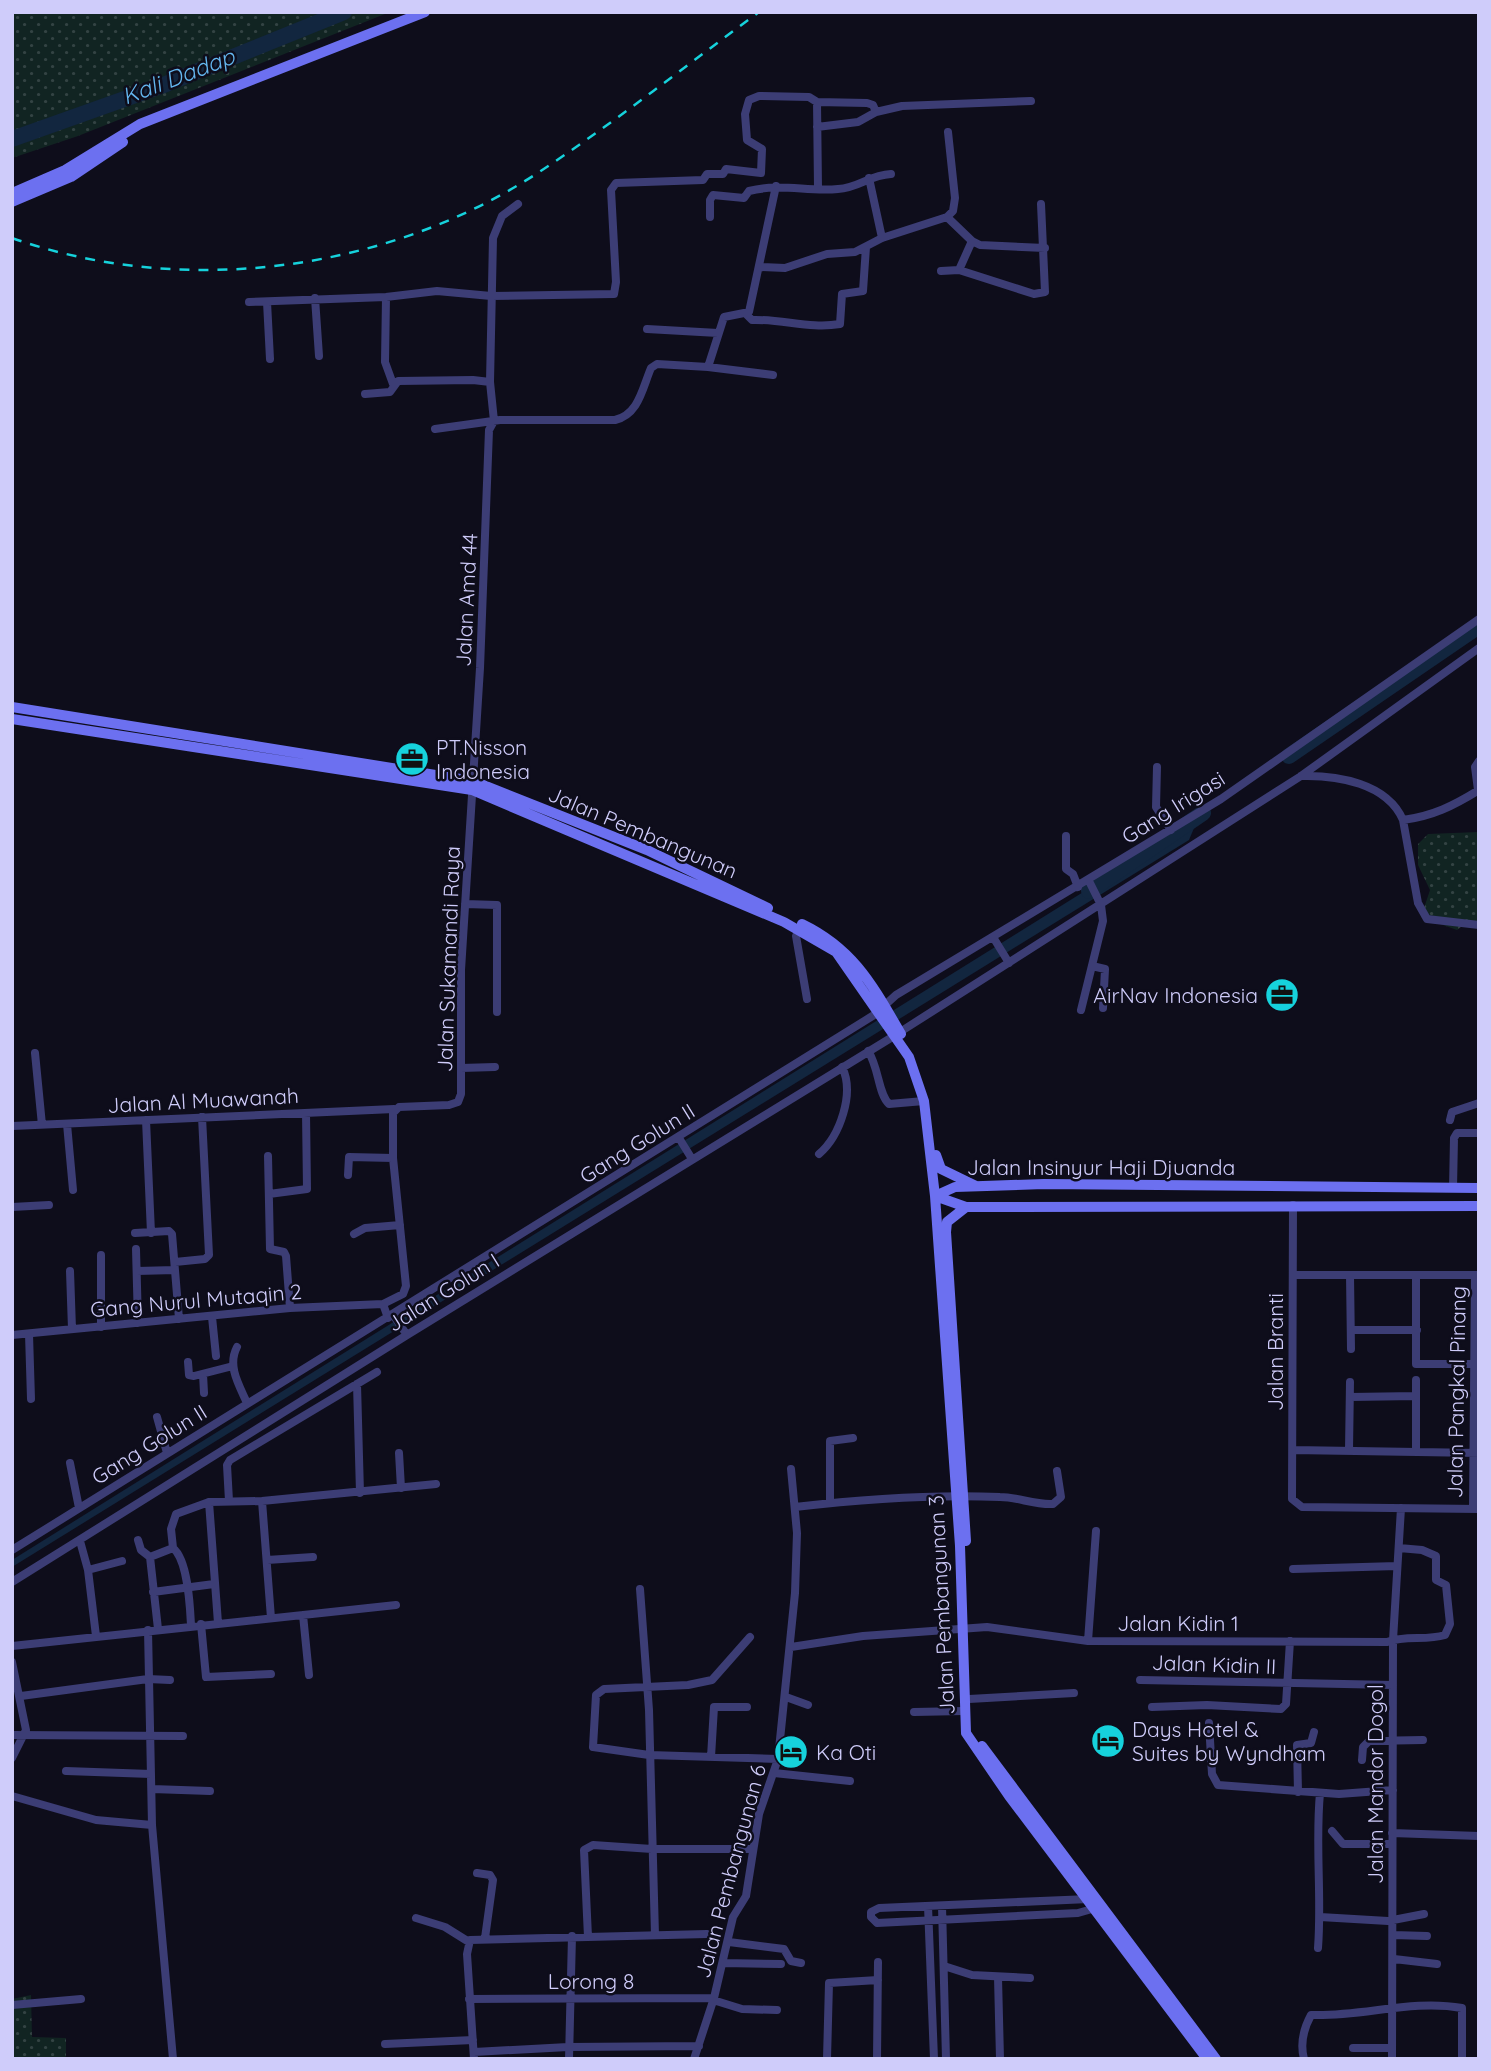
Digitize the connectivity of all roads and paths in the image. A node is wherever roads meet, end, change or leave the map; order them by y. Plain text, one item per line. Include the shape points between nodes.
1 (425, 12) edge
2 (1031, 101) dead end
3 (817, 102) junction
4 (176, 110) junction
5 (876, 112) junction
6 (817, 127) junction
7 (948, 132) dead end
8 (891, 174) dead end
9 (869, 178) junction
10 (776, 186) junction
11 (818, 188) junction
12 (12, 193) edge
13 (12, 202) edge
14 (518, 204) dead end
15 (1041, 204) dead end
16 (710, 217) dead end
17 (947, 217) junction
18 (882, 239) junction
19 (972, 242) junction
20 (866, 247) junction
21 (1045, 248) junction
22 (760, 267) junction
23 (959, 270) junction
24 (941, 271) dead end
25 (491, 296) junction
26 (386, 297) junction
27 (315, 298) junction
28 (249, 302) dead end
29 (267, 302) junction
30 (747, 315) junction
31 (647, 329) dead end
32 (718, 333) junction
33 (319, 356) dead end
34 (270, 359) dead end
35 (708, 367) junction
36 (773, 374) dead end
37 (490, 382) junction
38 (393, 384) junction
39 (365, 394) dead end
40 (494, 421) junction
41 (435, 429) dead end
42 (1479, 619) edge
43 (1479, 648) edge
44 (12, 707) edge
45 (12, 719) edge
46 (1479, 761) edge
47 (1157, 767) dead end
48 (1301, 776) junction
49 (473, 786) junction
50 (1479, 790) edge
51 (1403, 820) junction
52 (1171, 830) junction
53 (1066, 836) dead end
54 (1090, 883) junction
55 (1078, 887) junction
56 (1099, 901) junction
57 (465, 904) junction
58 (1479, 925) edge
59 (799, 929) junction
60 (995, 941) junction
61 (1007, 960) junction
62 (1092, 966) junction
63 (807, 999) dead end
64 (1103, 1008) dead end
65 (881, 1009) junction
66 (1081, 1010) dead end
67 (497, 1012) dead end
68 (896, 1032) junction
69 (868, 1051) junction
70 (34, 1053) dead end
71 (495, 1067) dead end
72 (842, 1067) junction
73 (461, 1068) junction
74 (924, 1101) junction
75 (1479, 1103) edge
76 (394, 1109) junction
77 (306, 1113) junction
78 (202, 1117) junction
79 (146, 1120) junction
80 (1450, 1120) dead end
81 (66, 1124) junction
82 (42, 1125) junction
83 (12, 1126) edge
84 (1479, 1133) edge
85 (680, 1139) junction
86 (819, 1154) dead end
87 (268, 1156) dead end
88 (691, 1156) junction
89 (393, 1158) junction
90 (348, 1175) dead end
91 (1083, 1184) junction
92 (976, 1186) junction
93 (1417, 1187) junction
94 (1438, 1188) junction
95 (1453, 1188) junction
96 (1479, 1188) edge
97 (73, 1190) dead end
98 (269, 1194) junction
99 (935, 1196) junction
100 (49, 1205) dead end
101 (1082, 1205) junction
102 (1293, 1205) junction
103 (1416, 1205) junction
104 (1438, 1206) junction
105 (1479, 1206) edge
106 (12, 1207) edge
107 (966, 1207) junction
108 (400, 1225) junction
109 (135, 1233) dead end
110 (151, 1233) junction
111 (354, 1234) dead end
112 (136, 1249) dead end
113 (101, 1255) dead end
114 (175, 1266) junction
115 (70, 1271) dead end
116 (137, 1271) junction
117 (1293, 1275) junction
118 (1350, 1275) junction
119 (1416, 1275) junction
120 (1477, 1275) edge
121 (402, 1294) junction
122 (413, 1303) junction
123 (383, 1304) junction
124 (289, 1308) junction
125 (212, 1317) junction
126 (392, 1317) junction
127 (179, 1320) junction
128 (138, 1323) junction
129 (101, 1327) junction
130 (72, 1329) junction
131 (1351, 1330) junction
132 (1417, 1330) junction
133 (406, 1333) junction
134 (29, 1334) junction
135 (12, 1335) edge
136 (237, 1347) dead end
137 (1350, 1349) dead end
138 (216, 1356) dead end
139 (188, 1362) dead end
140 (1477, 1364) edge
141 (233, 1366) junction
142 (377, 1372) dead end
143 (203, 1374) junction
144 (1416, 1380) dead end
145 (1350, 1381) dead end
146 (357, 1384) junction
147 (204, 1393) dead end
148 (1416, 1396) junction
149 (1350, 1397) junction
150 (31, 1399) dead end
151 (247, 1403) junction
152 (157, 1418) dead end
153 (853, 1438) dead end
154 (1293, 1450) junction
155 (1349, 1450) junction
156 (1416, 1451) junction
157 (1476, 1452) edge
158 (167, 1453) junction
159 (399, 1453) dead end
160 (70, 1463) dead end
161 (791, 1469) dead end
162 (1057, 1471) dead end
163 (436, 1484) dead end
164 (401, 1488) junction
165 (360, 1493) junction
166 (960, 1497) junction
167 (262, 1501) junction
168 (209, 1502) junction
169 (229, 1502) junction
170 (830, 1503) junction
171 (795, 1507) junction
172 (79, 1508) junction
173 (1401, 1508) junction
174 (1476, 1509) edge
175 (1096, 1531) dead end
176 (138, 1540) dead end
177 (80, 1541) junction
178 (173, 1548) junction
179 (1399, 1548) junction
180 (12, 1550) edge
181 (149, 1557) junction
182 (313, 1557) dead end
183 (267, 1560) junction
184 (122, 1561) dead end
185 (1398, 1566) junction
186 (1293, 1569) dead end
187 (88, 1570) junction
188 (12, 1582) edge
189 (214, 1584) junction
190 (188, 1588) junction
191 (640, 1589) dead end
192 (153, 1592) junction
193 (396, 1605) dead end
194 (303, 1615) junction
195 (271, 1618) junction
196 (218, 1623) junction
197 (191, 1625) junction
198 (201, 1625) junction
199 (158, 1629) junction
200 (148, 1630) junction
201 (966, 1630) junction
202 (96, 1636) junction
203 (751, 1637) dead end
204 (1393, 1640) junction
205 (1088, 1641) junction
206 (1290, 1641) junction
207 (12, 1646) edge
208 (791, 1647) junction
209 (12, 1662) edge
210 (271, 1674) dead end
211 (309, 1675) dead end
212 (148, 1679) junction
213 (170, 1679) dead end
214 (1140, 1680) dead end
215 (648, 1684) junction
216 (1287, 1684) junction
217 (1393, 1685) junction
218 (1074, 1693) dead end
219 (21, 1696) junction
220 (786, 1697) junction
221 (969, 1699) junction
222 (808, 1705) dead end
223 (747, 1707) dead end
224 (1152, 1707) dead end
225 (964, 1711) junction
226 (914, 1712) dead end
227 (1209, 1723) dead end
228 (1314, 1732) dead end
229 (12, 1735) edge
230 (24, 1735) junction
231 (184, 1735) dead end
232 (149, 1737) junction
233 (1392, 1740) junction
234 (1423, 1740) dead end
235 (649, 1755) junction
236 (711, 1756) junction
237 (12, 1758) edge
238 (778, 1759) junction
239 (1362, 1760) dead end
240 (66, 1771) dead end
241 (774, 1773) junction
242 (151, 1774) junction
243 (850, 1781) dead end
244 (152, 1789) junction
245 (210, 1790) dead end
246 (1393, 1790) junction
247 (1298, 1792) junction
248 (1320, 1793) junction
249 (12, 1796) edge
250 (152, 1825) junction
251 (1332, 1830) dead end
252 (1392, 1832) junction
253 (1479, 1836) edge
254 (1392, 1844) junction
255 (652, 1849) junction
256 (753, 1849) junction
257 (477, 1873) dead end
258 (1086, 1899) junction
259 (928, 1906) junction
260 (942, 1906) junction
261 (1098, 1908) junction
262 (1078, 1913) junction
263 (1424, 1914) dead end
264 (1320, 1917) junction
265 (416, 1918) dead end
266 (1393, 1919) junction
267 (942, 1921) junction
268 (929, 1922) junction
269 (707, 1934) dead end
270 (655, 1935) junction
271 (1393, 1935) junction
272 (1427, 1936) dead end
273 (572, 1937) junction
274 (588, 1937) junction
275 (485, 1938) junction
276 (469, 1942) junction
277 (729, 1942) junction
278 (1318, 1948) dead end
279 (1394, 1959) junction
280 (878, 1962) dead end
281 (723, 1963) junction
282 (801, 1963) dead end
283 (781, 1964) dead end
284 (1141, 1964) junction
285 (1437, 1964) dead end
286 (944, 1966) junction
287 (998, 1977) junction
288 (1030, 1978) dead end
289 (878, 1980) junction
290 (469, 1999) junction
291 (570, 1999) junction
292 (714, 1999) junction
293 (81, 2000) dead end
294 (12, 2005) edge
295 (1393, 2007) junction
296 (776, 2010) dead end
297 (473, 2040) junction
298 (385, 2044) dead end
299 (699, 2046) junction
300 (568, 2047) junction
301 (1353, 2048) dead end
302 (1392, 2048) junction
303 (474, 2055) edge
304 (173, 2059) edge
305 (569, 2059) edge
306 (694, 2059) edge
307 (827, 2059) edge
308 (877, 2059) edge
309 (934, 2059) edge
310 (946, 2059) edge
311 (1000, 2059) edge
312 (1207, 2059) edge
313 (1216, 2059) edge
314 (1304, 2059) edge
315 (1392, 2059) edge
316 (1462, 2059) edge

1 - 4 main road
2 - 5 street via 902,106
3 - 5 street via 870,103
3 - 6 street
3 - 25 street via 809,97 749,100 746,135 747,140 761,145 761,173 726,169 723,174 707,174 703,180 688,182 616,183 614,294
4 - 12 main road via 140,124 65,170
4 - 13 main road via 71,177
5 - 6 street via 858,122
6 - 11 street
7 - 17 street via 955,198
8 - 9 street
9 - 11 street via 858,186
9 - 18 street
10 - 11 street
10 - 16 street via 748,191 744,198 713,195
10 - 22 street
14 - 25 street, Jalan Amd 44 via 502,216 493,238
15 - 21 street
17 - 18 street
17 - 19 street
18 - 20 street
19 - 21 street via 990,247
19 - 23 street
20 - 22 street via 785,268
20 - 30 street via 863,291 842,294 840,324 802,326 784,319 752,320
21 - 23 street via 1046,288 1040,294
22 - 30 street
23 - 24 street
25 - 26 street via 438,291
25 - 37 street, Jalan Amd 44
26 - 27 street
26 - 38 street via 385,362
27 - 29 street
27 - 33 street
28 - 29 street
29 - 34 street
30 - 32 street via 723,317
31 - 32 street
32 - 35 street
35 - 36 street
35 - 40 street via 657,364 627,417
37 - 38 street
37 - 40 street, Jalan Amd 44
38 - 39 street via 390,392
40 - 41 street
40 - 49 street, Jalan Amd 44 via 489,430
42 - 52 street, Gang Irigasi
43 - 48 street, Jalan Golun I
44 - 49 main road, Jalan Pembangunan
45 - 49 main road, Jalan Pembangunan
46 - 50 street via 1475,767
47 - 52 street via 1156,807
48 - 51 street via 1325,775 1364,785 1389,801
48 - 56 street, Jalan Golun I
49 - 57 street, Jalan Sukamandi Raya
49 - 59 main road, Jalan Pembangunan
49 - 65 main road, Jalan Pembangunan via 647,850 821,933 842,947
50 - 51 street via 1452,808
51 - 58 street via 1423,915
52 - 54 street, Gang Irigasi
53 - 55 street via 1066,869
54 - 55 street, Gang Irigasi
54 - 56 street
55 - 60 street, Gang Irigasi
56 - 61 street, Jalan Golun I
56 - 62 street via 1103,921
57 - 67 street via 497,905
57 - 73 street, Jalan Sukamandi Raya
59 - 63 street via 796,936
59 - 65 main road, Jalan Pembangunan via 836,953
60 - 61 street
60 - 65 street, Gang Irigasi
61 - 68 street, Jalan Golun I
62 - 64 street via 1105,969
62 - 66 street
65 - 68 main road, Jalan Pembangunan
65 - 85 street, Gang Golun II
68 - 69 street, Jalan Golun I
68 - 74 main road, Jalan Pembangunan via 918,1075
68 - 92 main road, Jalan Pembangunan via 921,1069 929,1092 939,1167
69 - 72 street, Jalan Golun I
69 - 74 street via 876,1062 883,1099 889,1104
70 - 82 street
71 - 73 street
72 - 86 street via 848,1079 840,1124 831,1143
72 - 88 street, Jalan Golun I
73 - 76 street, Jalan Sukamandi Raya via 458,1102
74 - 99 main road, Jalan Pembangunan
75 - 80 street via 1452,1112
76 - 77 street, Jalan Al Muawanah
76 - 89 street
77 - 78 street, Jalan Al Muawanah
77 - 98 street via 307,1191
78 - 79 street, Jalan Al Muawanah
78 - 114 street via 209,1255
79 - 81 street, Jalan Al Muawanah
79 - 110 street
81 - 82 street, Jalan Al Muawanah
81 - 97 street
82 - 83 street, Jalan Al Muawanah
84 - 95 street via 1457,1133 1454,1138
85 - 88 street
85 - 122 street, Gang Golun II
87 - 98 street
88 - 133 street, Jalan Golun I
89 - 90 street via 349,1157
89 - 108 street
91 - 92 main road, Jalan Insinyur Haji Djuanda
91 - 93 main road, Jalan Insinyur Haji Djuanda
91 - 101 main road via 1087,1192
92 - 99 main road, Jalan Insinyur Haji Djuanda via 955,1187
93 - 94 main road, Jalan Insinyur Haji Djuanda
93 - 103 main road
94 - 95 main road, Jalan Insinyur Haji Djuanda
94 - 104 main road
95 - 96 main road, Jalan Insinyur Haji Djuanda
98 - 124 street via 270,1249 285,1252
99 - 107 main road, Jalan Insinyur Haji Djuanda
99 - 166 main road, Jalan Pembangunan 3
100 - 106 street
101 - 102 main road, Jalan Insinyur Haji Djuanda
101 - 107 main road, Jalan Insinyur Haji Djuanda
102 - 103 main road, Jalan Insinyur Haji Djuanda
102 - 117 street, Jalan Branti
103 - 104 main road, Jalan Insinyur Haji Djuanda
104 - 105 main road, Jalan Insinyur Haji Djuanda
107 - 166 main road, Jalan Pembangunan 3 via 947,1222 946,1232
108 - 111 street via 365,1228
108 - 121 street via 406,1286
109 - 110 street
110 - 114 street via 171,1233
112 - 116 street
113 - 129 street
114 - 116 street
114 - 127 street
115 - 130 street
116 - 128 street
117 - 118 street
117 - 154 street, Jalan Branti
118 - 119 street
118 - 131 street
119 - 120 street
119 - 132 street
120 - 140 street, Jalan Pangkal Pinang
121 - 122 street
121 - 123 street
122 - 126 street, Gang Golun II
123 - 124 street, Gang Nurul Mutaqin 2
123 - 126 street
124 - 125 street, Gang Nurul Mutaqin 2
125 - 127 street, Gang Nurul Mutaqin 2
125 - 138 street
126 - 133 street
126 - 151 street, Gang Golun II
127 - 128 street, Gang Nurul Mutaqin 2
128 - 129 street, Gang Nurul Mutaqin 2
129 - 130 street, Gang Nurul Mutaqin 2
130 - 134 street, Gang Nurul Mutaqin 2
131 - 132 street
131 - 137 street
132 - 140 street via 1416,1364
133 - 177 street, Jalan Golun I
134 - 135 street, Gang Nurul Mutaqin 2
134 - 150 street
136 - 141 street
139 - 143 street via 189,1375
140 - 157 street, Jalan Pangkal Pinang
141 - 143 street
141 - 151 street
142 - 146 street
143 - 147 street
144 - 148 street
145 - 149 street
146 - 165 street
146 - 169 street via 229,1460
148 - 149 street
148 - 156 street
149 - 155 street
151 - 158 street, Gang Golun II
152 - 158 street
153 - 170 street via 830,1441
154 - 155 street
154 - 173 street, Jalan Branti via 1292,1499 1302,1507
155 - 156 street
156 - 157 street
157 - 174 street, Jalan Pangkal Pinang
158 - 172 street, Gang Golun II
159 - 164 street
160 - 172 street
161 - 171 street, Jalan Pembangunan 6
162 - 166 street via 1060,1497 1053,1504
163 - 164 street
164 - 165 street
165 - 167 street
166 - 170 street
166 - 201 main road, Jalan Pembangunan 3
167 - 169 street
167 - 183 street
168 - 169 street
168 - 178 street via 176,1514 171,1529
168 - 189 street
170 - 171 street
171 - 208 street, Jalan Pembangunan 6
172 - 180 street, Gang Golun II
173 - 174 street
173 - 179 street, Jalan Mandor Dogol
175 - 205 street
176 - 181 street
177 - 187 street
177 - 188 street, Jalan Golun I
178 - 181 street
178 - 190 street via 179,1552
179 - 185 street, Jalan Mandor Dogol
179 - 204 street, Jalan Kidin 1 via 1436,1556 1436,1580 1446,1585 1450,1624 1446,1635 1433,1639
181 - 192 street
182 - 183 street
183 - 195 street
184 - 187 street
185 - 186 street
185 - 204 street, Jalan Mandor Dogol
187 - 202 street
189 - 190 street
189 - 196 street
190 - 192 street
190 - 197 street
191 - 215 street
192 - 199 street
193 - 194 street
194 - 195 street
194 - 211 street
195 - 196 street
196 - 198 street
197 - 198 street
197 - 199 street
198 - 210 street via 206,1677
199 - 200 street
200 - 202 street
200 - 212 street
201 - 205 street, Jalan Kidin 1 via 998,1628
201 - 208 street, Jalan Kidin 1 via 863,1636
201 - 221 main road, Jalan Pembangunan 3
201 - 225 main road, Jalan Pembangunan 3
202 - 207 street
203 - 215 street via 712,1679 688,1685
204 - 206 street, Jalan Kidin 1
204 - 217 street, Jalan Mandor Dogol
205 - 206 street, Jalan Kidin 1
206 - 216 street
208 - 220 street, Jalan Pembangunan 6
209 - 219 street
212 - 213 street
212 - 219 street
212 - 232 street
214 - 216 street, Jalan Kidin II
215 - 235 street
215 - 235 street via 604,1689 596,1695 593,1747
216 - 217 street, Jalan Kidin II
216 - 224 street via 1286,1704 1281,1709
217 - 233 street, Jalan Mandor Dogol
218 - 221 street
219 - 230 street
220 - 222 street
220 - 238 street, Jalan Pembangunan 6
221 - 258 main road, Jalan Pembangunan 3 via 976,1740
223 - 236 street via 714,1707
225 - 226 street
225 - 258 main road, Jalan Pembangunan 3 via 966,1733 973,1746
227 - 247 street via 1212,1774 1218,1785
228 - 247 street via 1311,1743 1297,1745
229 - 230 street
230 - 232 street
230 - 237 street
231 - 232 street
232 - 242 street
233 - 234 street
233 - 239 street via 1369,1741 1363,1747
233 - 246 street, Jalan Mandor Dogol
235 - 236 street
235 - 255 street
236 - 238 street
238 - 241 street, Jalan Pembangunan 6
240 - 242 street
241 - 243 street
241 - 256 street, Jalan Pembangunan 6 via 759,1814
242 - 244 street
244 - 245 street
244 - 250 street
246 - 248 street
246 - 252 street, Jalan Mandor Dogol
247 - 248 street
248 - 264 street via 1316,1834
249 - 250 street via 96,1820
250 - 304 street
251 - 254 street via 1343,1844
252 - 253 street
252 - 254 street, Jalan Mandor Dogol
254 - 266 street, Jalan Mandor Dogol
255 - 256 street
255 - 270 street
255 - 274 street via 593,1845 584,1850
256 - 277 street, Jalan Pembangunan 6 via 746,1896 733,1917
257 - 275 street via 493,1880
258 - 260 street
258 - 261 main road, Jalan Pembangunan 3
258 - 262 street
259 - 260 street
259 - 268 street
259 - 268 street via 879,1908 871,1917 877,1923
260 - 267 street
261 - 262 street
261 - 284 main road, Jalan Pembangunan 3
262 - 267 street
263 - 266 street
264 - 266 street
264 - 278 street
265 - 276 street via 445,1927
266 - 271 street, Jalan Mandor Dogol
267 - 268 street
267 - 286 street
268 - 309 street
269 - 270 street
270 - 274 street
271 - 272 street
271 - 279 street, Jalan Mandor Dogol
273 - 274 street
273 - 275 street
273 - 291 street
275 - 276 street
276 - 290 street
277 - 281 street, Jalan Pembangunan 6
277 - 282 street via 784,1949 791,1961
279 - 285 street
279 - 295 street, Jalan Mandor Dogol
280 - 289 street
281 - 283 street
281 - 292 street, Jalan Pembangunan 6
284 - 312 main road, Jalan Pembangunan 3
284 - 313 main road, Jalan Pembangunan 3
286 - 287 street
286 - 310 street
287 - 288 street
287 - 311 street
289 - 307 street via 829,1983
289 - 308 street
290 - 291 street, Lorong 8
290 - 297 street
291 - 292 street, Lorong 8
291 - 300 street
292 - 296 street, Lorong 8 via 742,2009
292 - 299 street, Jalan Pembangunan 6
293 - 294 street
295 - 302 street, Jalan Mandor Dogol
295 - 314 street via 1311,2015 1305,2025
295 - 316 street via 1462,2008
297 - 298 street
297 - 303 street
299 - 300 street
299 - 306 street, Jalan Pembangunan 6
300 - 303 street
300 - 305 street
301 - 302 street
302 - 315 street, Jalan Mandor Dogol

